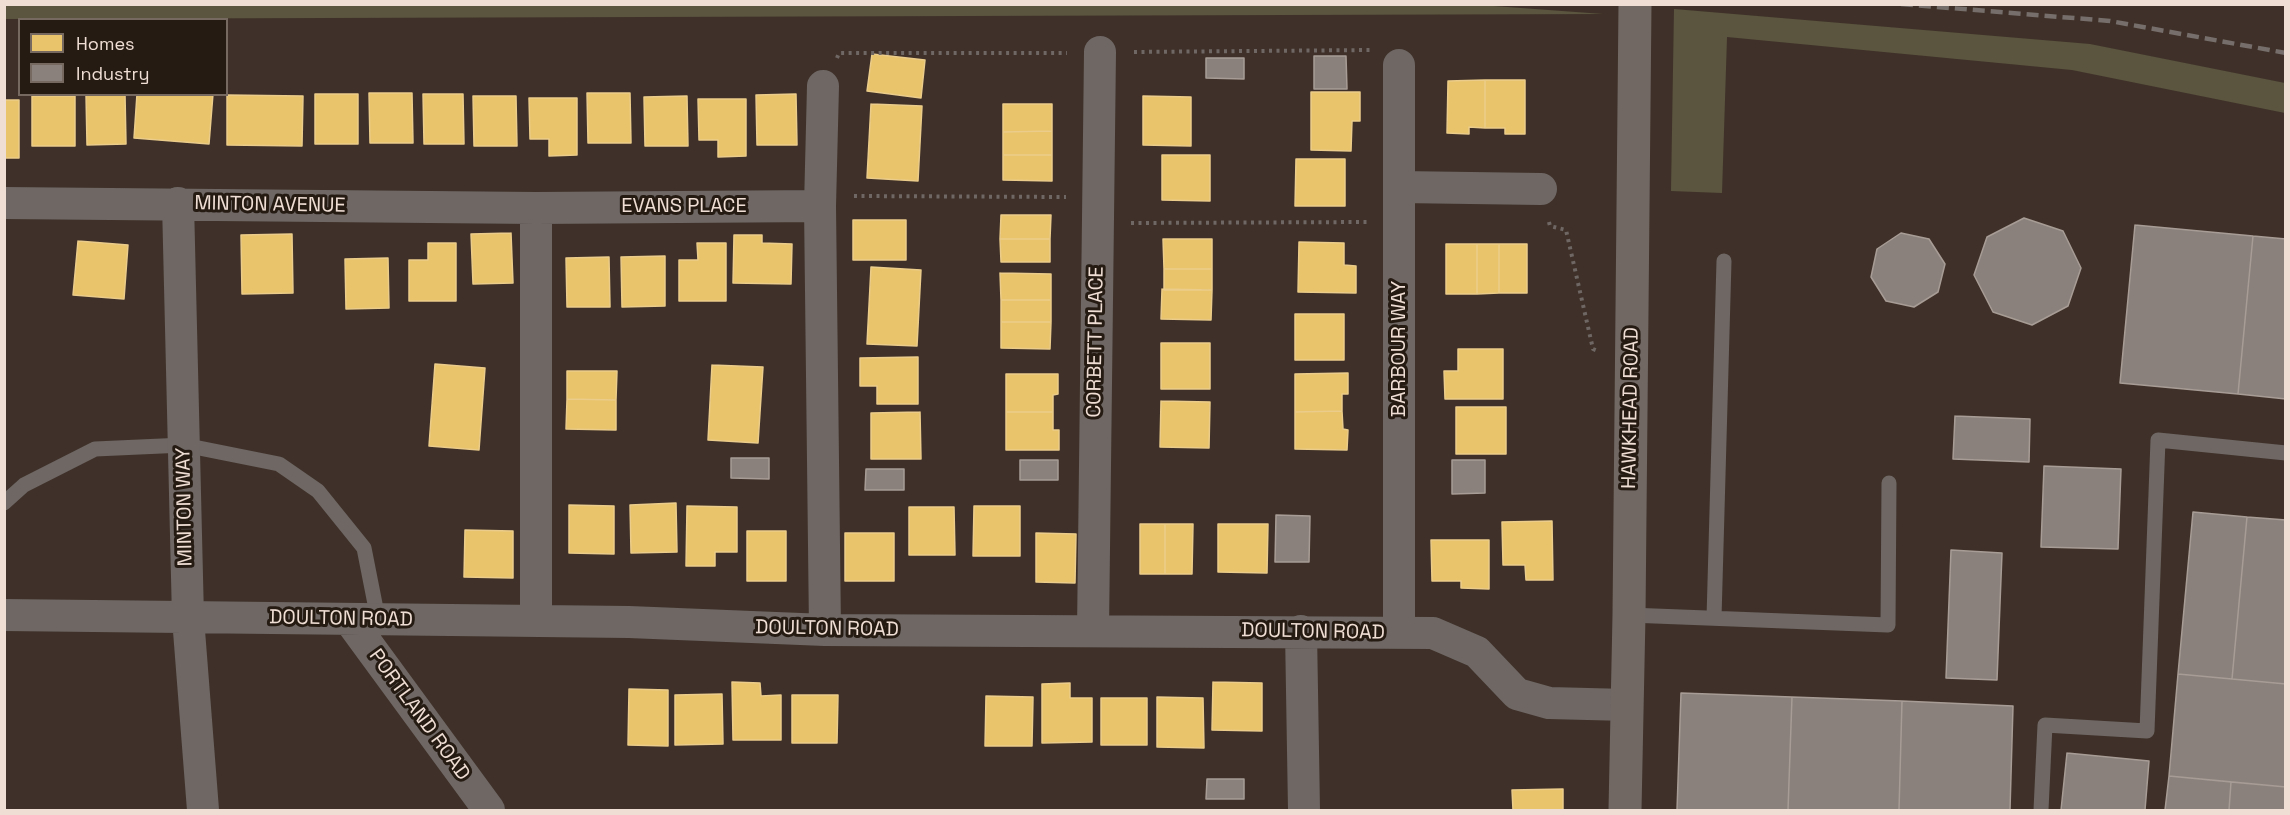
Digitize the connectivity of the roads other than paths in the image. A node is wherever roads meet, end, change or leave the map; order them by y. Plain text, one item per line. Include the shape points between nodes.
1 (1635, 17) edge
2 (1100, 52) dead end
3 (1400, 65) dead end
4 (823, 86) dead end
5 (1400, 187) junction
6 (1541, 189) road end
7 (820, 201) junction
8 (4, 203) edge
9 (178, 203) junction
10 (536, 208) junction
11 (1724, 261) dead end
12 (184, 445) junction
13 (2286, 453) edge
14 (1889, 483) dead end
15 (4, 503) edge
16 (4, 615) edge
17 (1629, 615) junction
18 (188, 618) junction
19 (1714, 618) junction
20 (364, 619) junction
21 (536, 621) junction
22 (825, 630) junction
23 (1093, 631) junction
24 (1301, 631) junction
25 (1398, 633) junction
26 (1627, 705) junction
27 (203, 810) edge
28 (489, 810) edge
29 (1304, 810) edge
30 (1625, 810) edge
31 (2041, 810) edge

1 - 17 street, HAWKHEAD ROAD
2 - 23 street, CORBETT PLACE
3 - 5 street, BARBOUR WAY
4 - 7 street
5 - 6 street
5 - 25 street, BARBOUR WAY
7 - 10 street, EVANS PLACE
7 - 22 street
8 - 9 street, MINTON AVENUE
9 - 10 street, MINTON AVENUE
9 - 12 street, MINTON WAY
10 - 21 street
11 - 19 lane
12 - 15 lane via 95,449 24,485
12 - 18 street, MINTON WAY
12 - 20 lane via 279,464 318,491 364,548
13 - 31 lane via 2158,440 2147,731 2045,725
14 - 19 lane via 1888,625
16 - 18 street, DOULTON ROAD
17 - 19 lane
17 - 26 street, HAWKHEAD ROAD
18 - 20 street, DOULTON ROAD
18 - 27 street, MINTON WAY
20 - 21 street, DOULTON ROAD
20 - 28 street, PORTLAND ROAD
21 - 22 street, DOULTON ROAD
22 - 23 street, DOULTON ROAD
23 - 24 street, DOULTON ROAD
24 - 25 street, DOULTON ROAD
24 - 29 street
25 - 26 street, DOULTON ROAD via 1433,633 1477,652 1517,694 1549,702
26 - 30 street, HAWKHEAD ROAD

